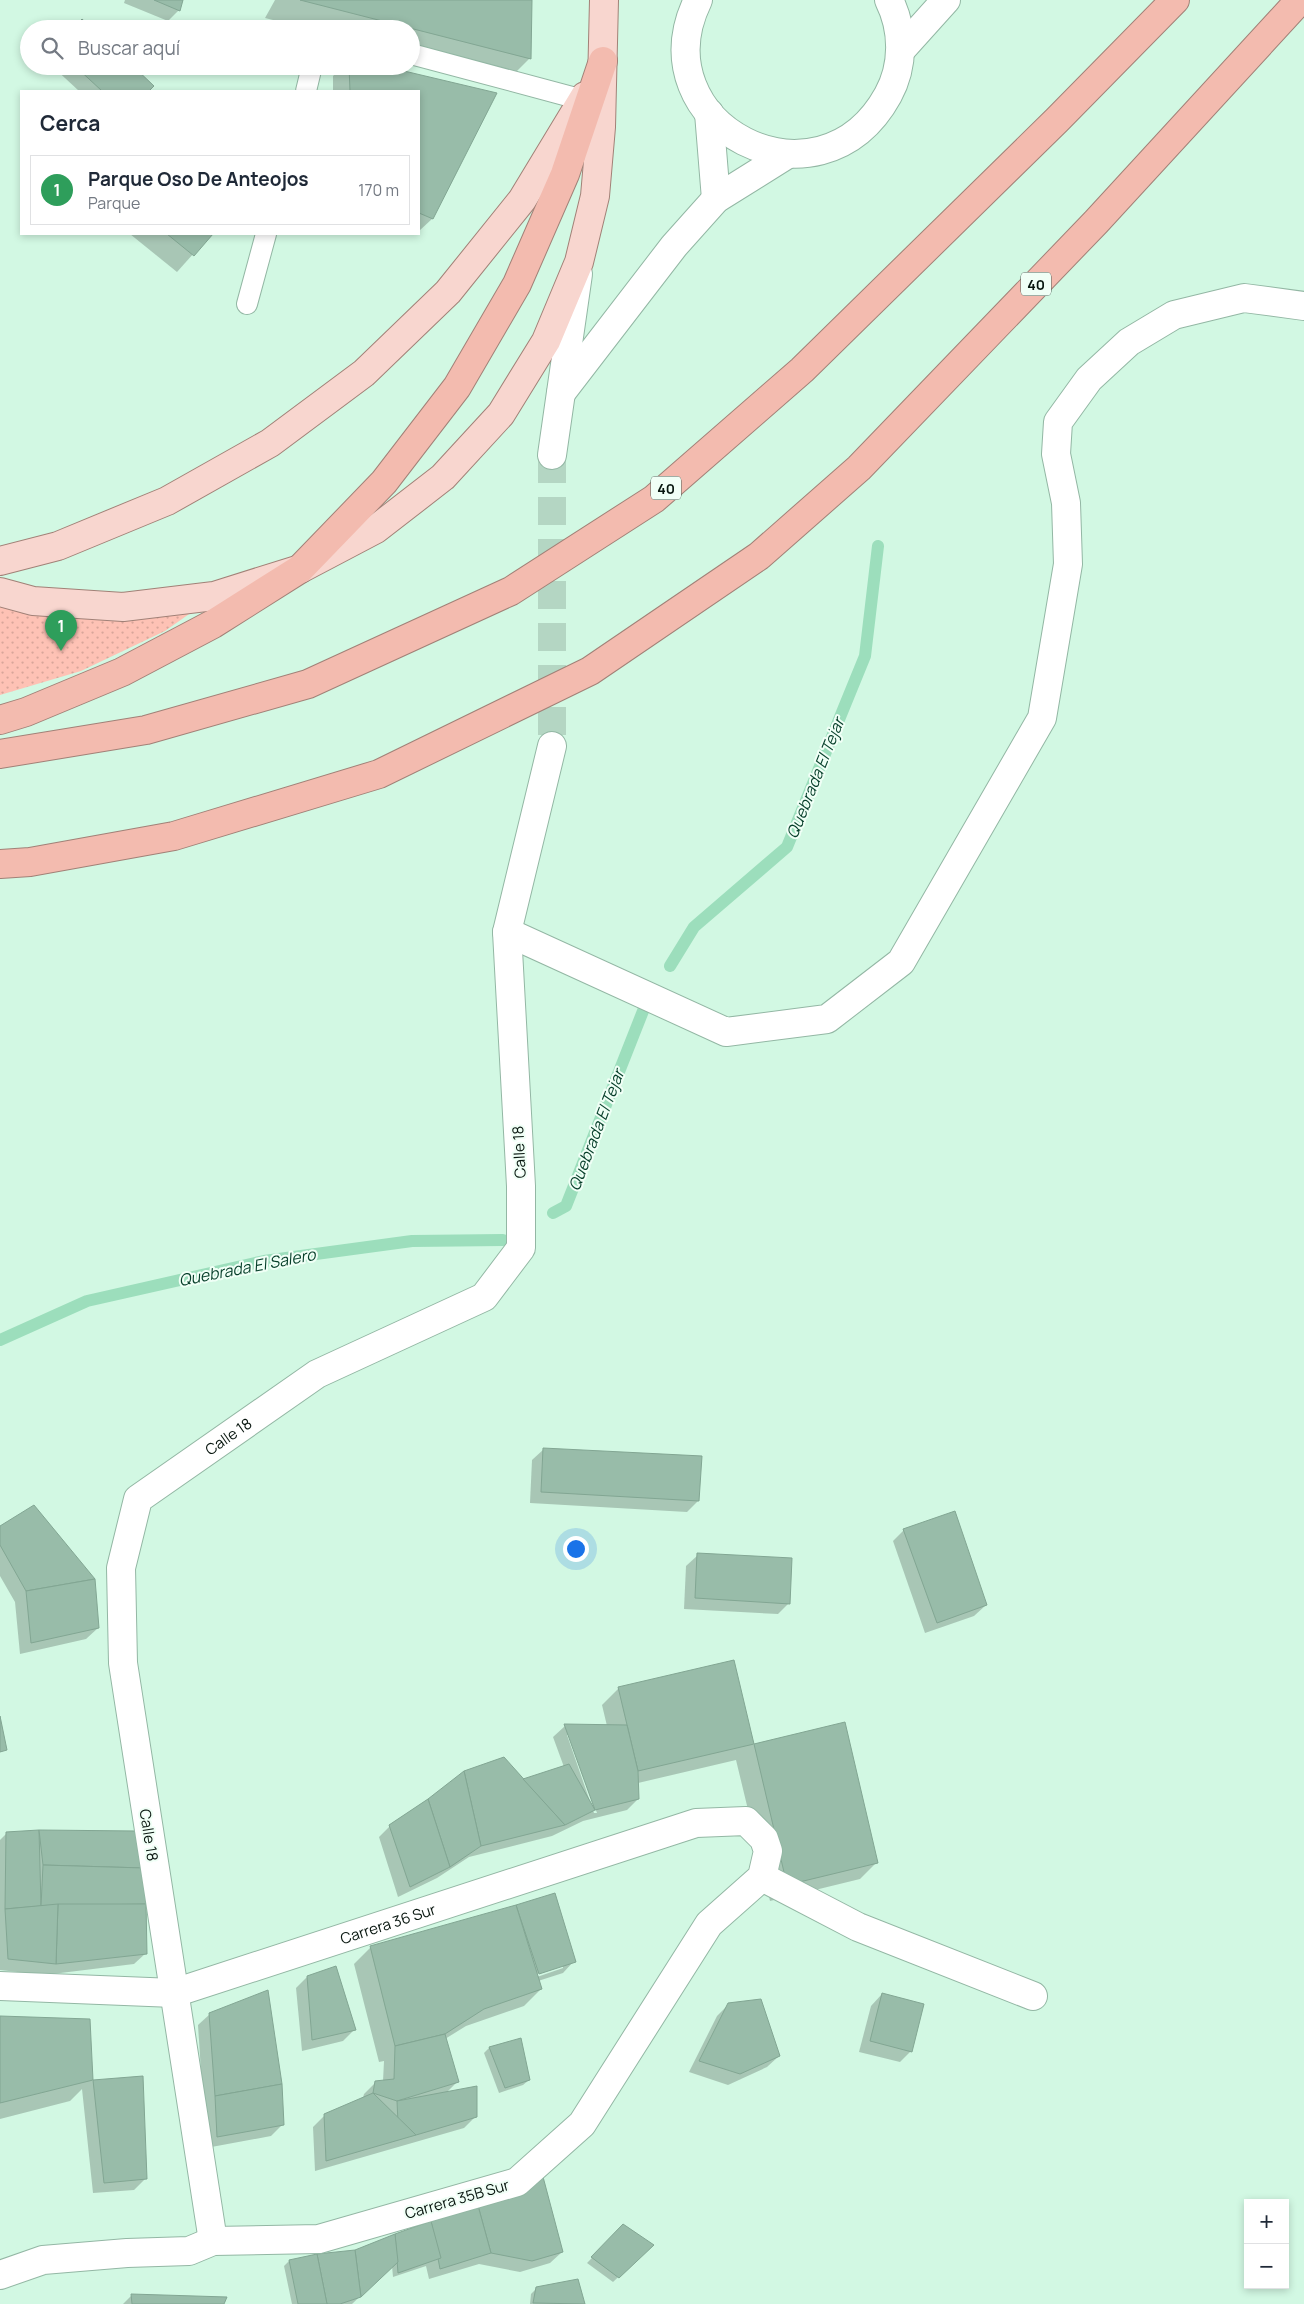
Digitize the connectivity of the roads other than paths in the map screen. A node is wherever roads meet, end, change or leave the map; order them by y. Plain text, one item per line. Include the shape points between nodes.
1 (604, 0) edge
2 (698, 0) edge
3 (889, 0) edge
4 (946, 0) edge
5 (1174, 0) edge
6 (1300, 0) edge
7 (900, 50) junction
8 (420, 56) edge
9 (602, 62) junction
10 (310, 75) edge
11 (306, 90) edge
12 (583, 100) junction
13 (708, 113) junction
14 (788, 154) junction
15 (716, 199) junction
16 (266, 235) edge
17 (579, 262) junction
18 (247, 304) dead end
19 (1304, 306) edge
20 (561, 393) junction
21 (552, 455) tunnel mouth
22 (0, 560) edge
23 (300, 569) junction
24 (0, 592) edge
25 (0, 720) edge
26 (552, 746) tunnel mouth
27 (0, 754) edge
28 (0, 864) edge
29 (507, 932) junction
30 (762, 1877) junction
31 (0, 1986) edge
32 (174, 1993) junction
33 (1032, 1996) dead end
34 (213, 2241) junction
35 (0, 2275) edge

1 - 9 main road
2 - 13 street via 686,38 687,65 695,90
3 - 7 street via 899,29
4 - 7 street
5 - 27 highway, 40 via 1057,120 802,370 654,499 519,586 308,684 146,730
6 - 28 highway, 40 via 1096,222 859,468 758,556 590,672 379,774 174,836 30,862
7 - 14 street via 894,84 872,119 853,136 821,151
8 - 12 lane
9 - 12 main road
9 - 17 main road via 601,127 594,196
9 - 23 highway via 565,174 517,284 457,387 384,482
10 - 11 lane
12 - 22 main road via 522,200 479,254 448,292 364,374 270,443 167,501 58,546
13 - 14 street via 730,134 744,142
13 - 15 street
14 - 15 street
15 - 20 street via 674,246
16 - 18 lane
17 - 20 street
17 - 23 main road via 546,341 501,414 443,476 376,529
19 - 29 street via 1244,298 1174,315 1130,342 1089,380 1058,422 1056,454 1066,504 1068,564 1042,718 901,962 827,1019 726,1032
20 - 21 street
23 - 24 main road via 214,596 123,607 33,601
23 - 25 highway via 213,624 122,672
26 - 29 street, Calle 18
29 - 32 street, Calle 18 via 521,1186 521,1248 484,1296 317,1374 138,1499 120,1568 123,1663
30 - 32 street, Carrera 36 Sur via 768,1851 764,1839 746,1820 696,1823
30 - 33 street via 858,1927
30 - 34 street, Carrera 35B Sur via 709,1924 582,2124 517,2182 320,2239
31 - 32 street, Carrera 36 Sur
32 - 34 street, Calle 18
34 - 35 street, Carrera 35B Sur via 189,2251 43,2260

